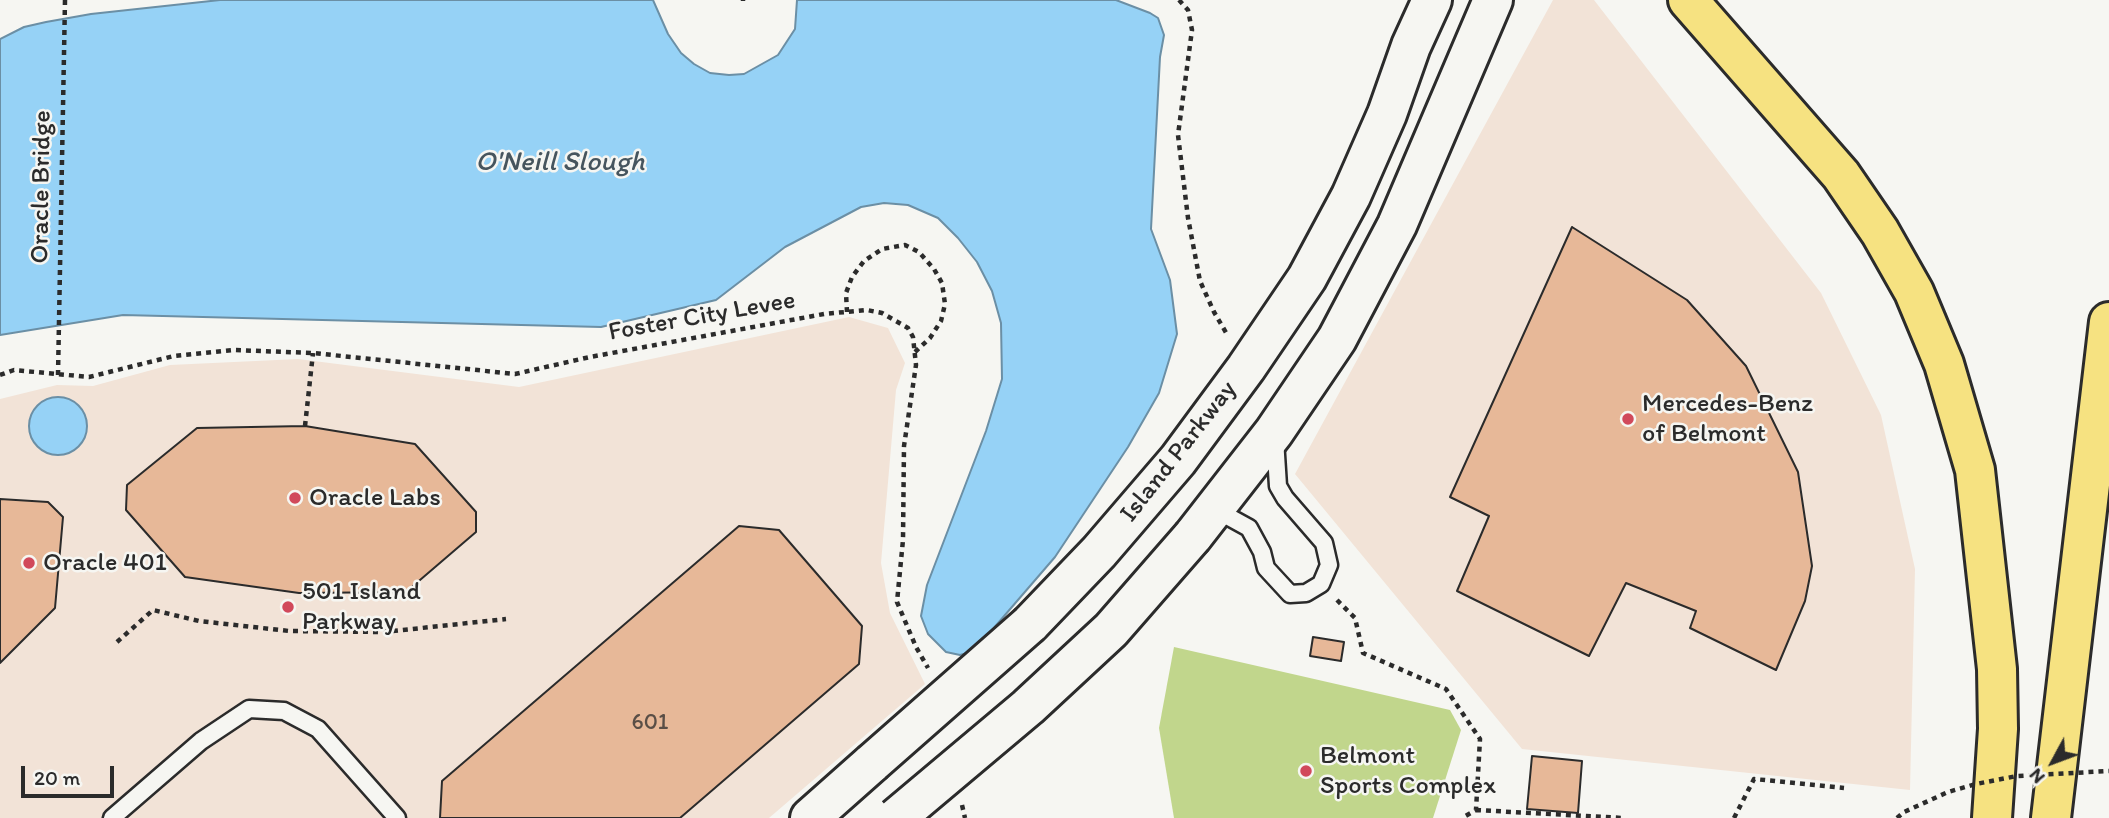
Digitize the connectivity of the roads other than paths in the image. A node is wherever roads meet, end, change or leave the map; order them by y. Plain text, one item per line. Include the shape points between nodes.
1 (1432, 0) edge
2 (1493, 0) edge
3 (1688, 0) edge
4 (2109, 322) edge
5 (1274, 432) junction
6 (1202, 524) junction
7 (112, 818) edge
8 (397, 818) edge
9 (810, 818) edge
10 (896, 818) edge
11 (1993, 818) edge
12 (2051, 818) edge

1 - 9 street, Island Parkway, bridge via 1351,196 1307,278 1178,460 1021,634
2 - 5 street via 1397,225 1337,339
3 - 11 highway via 1840,174 1914,292 1944,364 1975,470 1997,669
4 - 12 highway
5 - 6 street
5 - 6 lane via 1278,486 1324,543 1329,565 1321,584 1306,593 1290,594 1266,568 1249,528 1228,517
6 - 10 street, bridge via 1111,630
7 - 8 lane via 201,741 248,709 284,710 318,729

